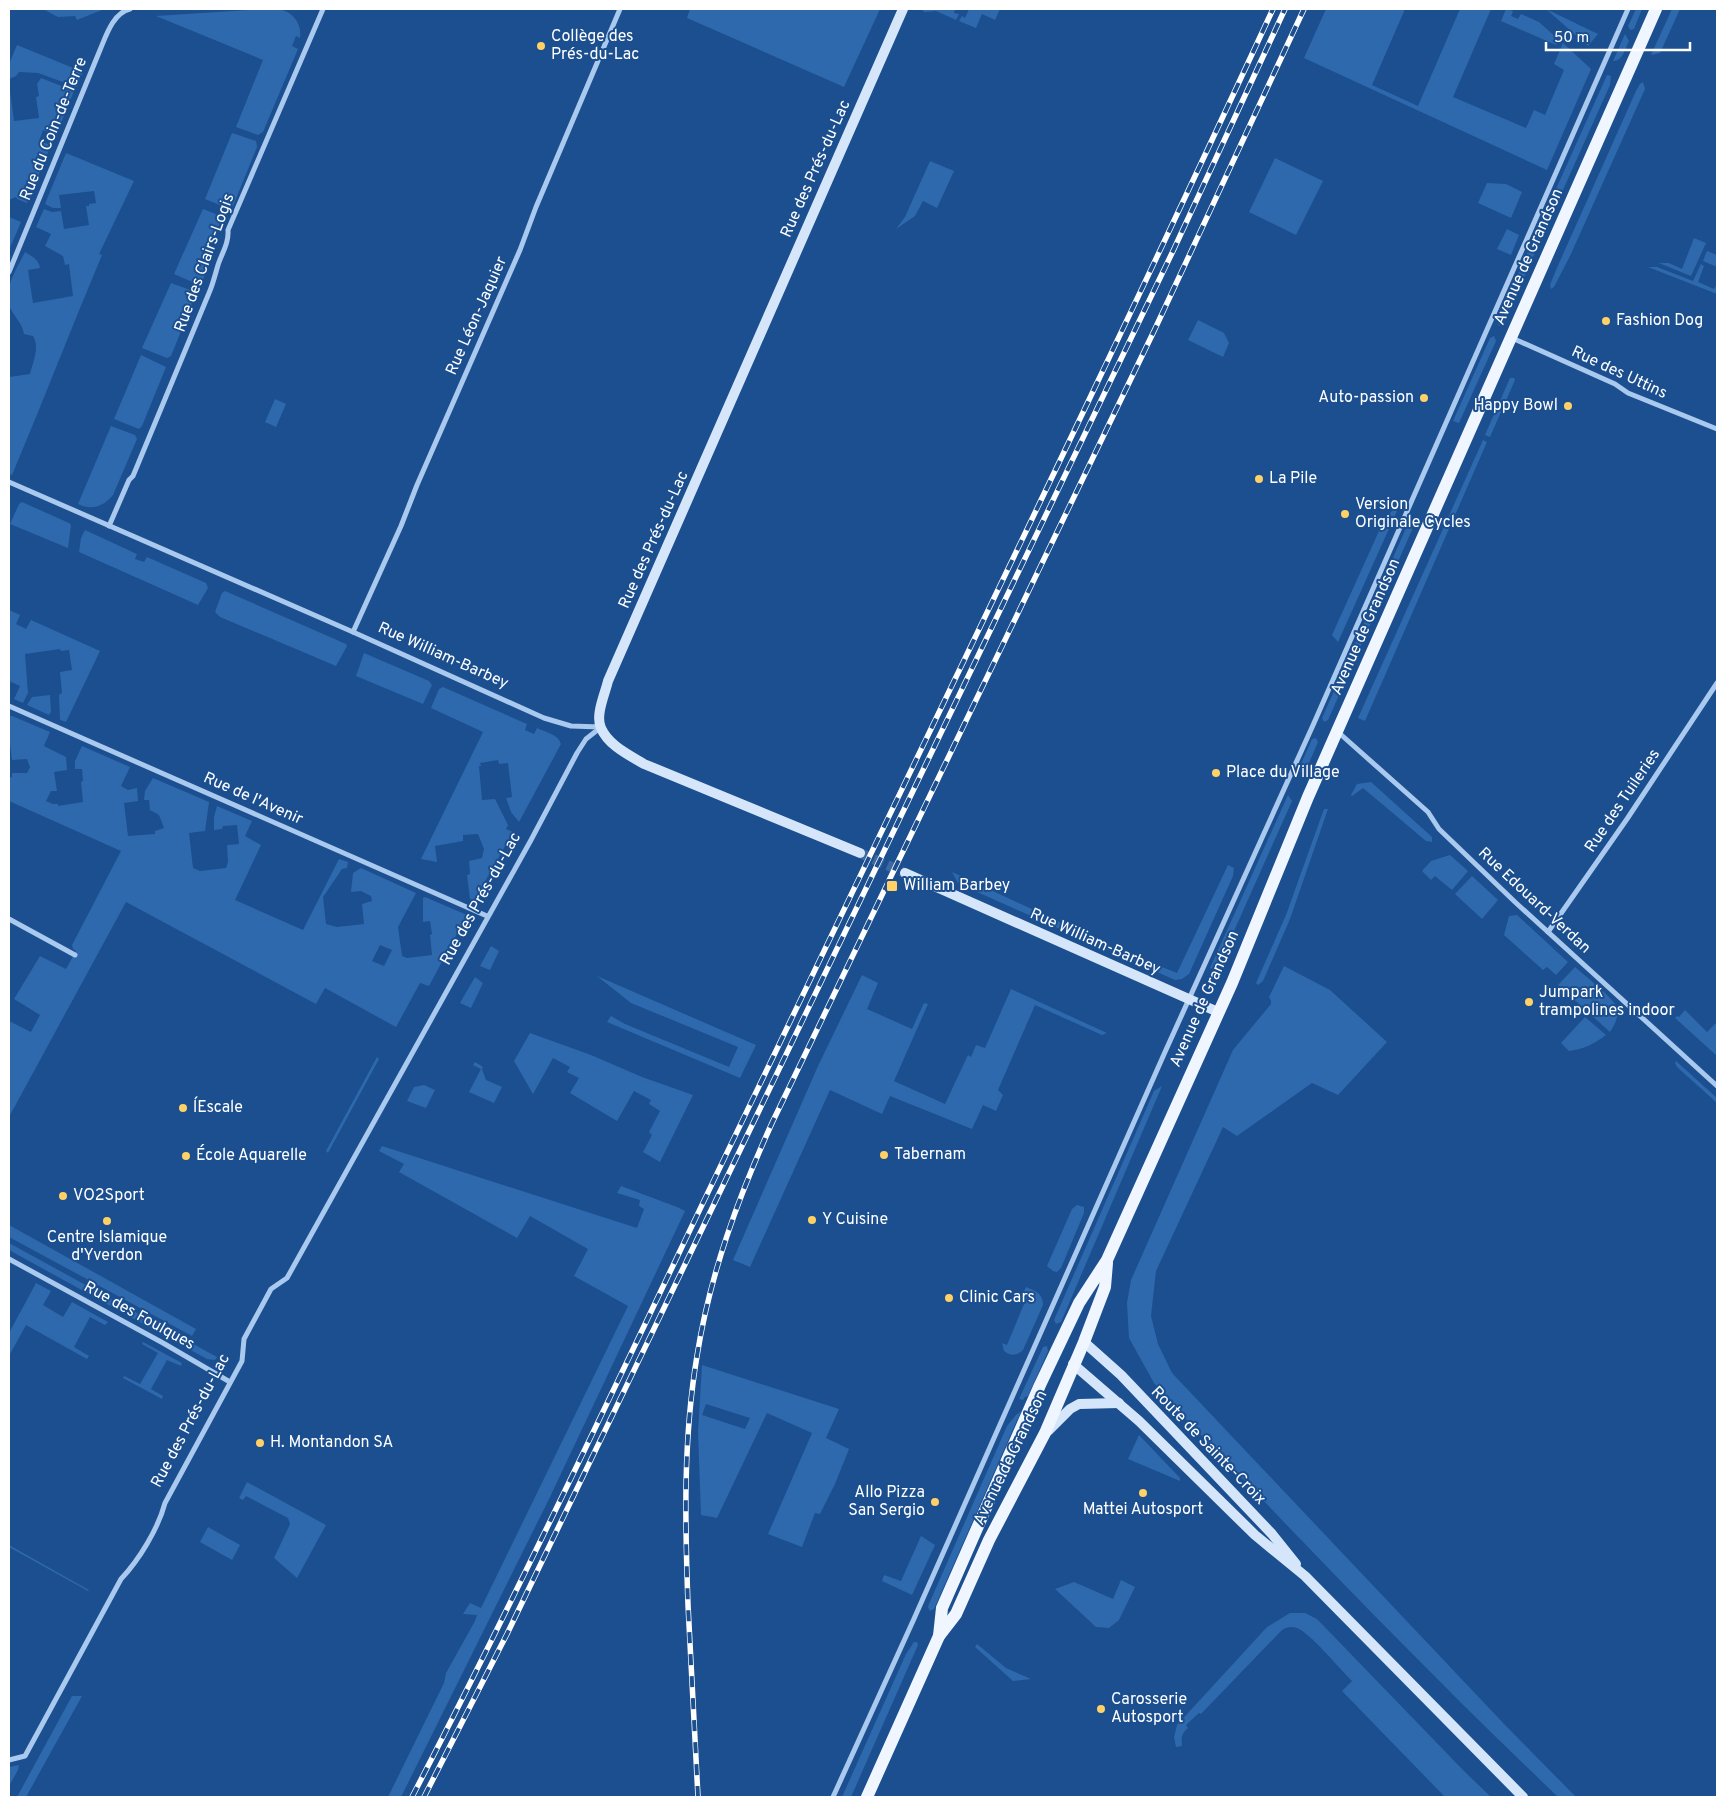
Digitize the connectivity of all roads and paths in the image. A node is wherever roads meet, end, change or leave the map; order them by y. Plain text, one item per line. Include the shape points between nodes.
1 (130, 9) edge
2 (323, 9) edge
3 (620, 9) edge
4 (903, 9) edge
5 (1628, 9) edge
6 (1656, 9) edge
7 (9, 272) edge
8 (1512, 338) junction
9 (1717, 429) edge
10 (9, 482) edge
11 (109, 526) junction
12 (352, 632) junction
13 (1717, 682) edge
14 (9, 706) edge
15 (601, 728) junction
16 (1338, 732) junction
17 (860, 853) tunnel mouth
18 (904, 873) tunnel mouth
19 (488, 916) junction
20 (9, 919) edge
21 (1548, 932) junction
22 (74, 955) dead end
23 (1189, 1000) junction
24 (1218, 1012) junction
25 (1717, 1086) edge
26 (9, 1259) edge
27 (1107, 1260) junction
28 (1084, 1342) junction
29 (1059, 1343) junction
30 (1073, 1364) junction
31 (230, 1382) junction
32 (1119, 1403) junction
33 (1045, 1433) junction
34 (1305, 1576) junction
35 (939, 1636) junction
36 (9, 1760) edge
37 (833, 1797) edge
38 (867, 1797) edge
39 (1523, 1797) edge

1 - 7 street, Rue du Coin-de-Terre via 112,24
2 - 11 street, Rue des Clairs-Logis via 228,230 228,239 206,302
3 - 12 street, Rue Léon-Jaquier via 520,250
4 - 15 street, Rue des Prés-du-Lac via 608,681 600,713
5 - 23 street
6 - 8 main road, Avenue de Grandson
8 - 9 street, Rue des Uttins
8 - 16 main road, Avenue de Grandson
10 - 11 street, Rue William-Barbey
11 - 12 street, Rue William-Barbey
12 - 15 street, Rue William-Barbey via 544,718 571,726
13 - 21 street, Rue des Tuileries
14 - 19 street, Rue de l'Avenir
15 - 17 street via 618,747 644,764
15 - 19 street, Rue des Prés-du-Lac via 586,739 577,753
16 - 21 street, Rue Edouard-Verdan via 1428,812 1439,829
16 - 24 main road, Avenue de Grandson
18 - 23 street, Rue William-Barbey
19 - 31 street, Rue des Prés-du-Lac via 287,1278 271,1290 244,1339 242,1361
20 - 22 street
21 - 25 street, Rue Edouard-Verdan
23 - 24 street, Rue William-Barbey
23 - 37 street
24 - 27 main road, Avenue de Grandson
26 - 31 street, Rue des Foulques
27 - 28 main road, Avenue de Grandson via 1105,1287
27 - 29 main road, Avenue de Grandson via 1079,1303
28 - 29 main road
28 - 30 main road, Avenue de Grandson
28 - 34 street, Route de Sainte-Croix via 1120,1375 1279,1541
29 - 30 main road
29 - 35 main road, Avenue de Grandson via 942,1608
30 - 32 street, Route de Sainte-Croix
30 - 33 main road, Avenue de Grandson
31 - 36 street, Rue des Prés-du-Lac via 165,1503 161,1517 133,1567 122,1579 25,1756
32 - 33 street via 1079,1404
32 - 34 street, Route de Sainte-Croix via 1255,1535
33 - 35 main road, Avenue de Grandson via 989,1540 956,1614
34 - 39 street, Route de Sainte-Croix
35 - 38 main road, Avenue de Grandson

